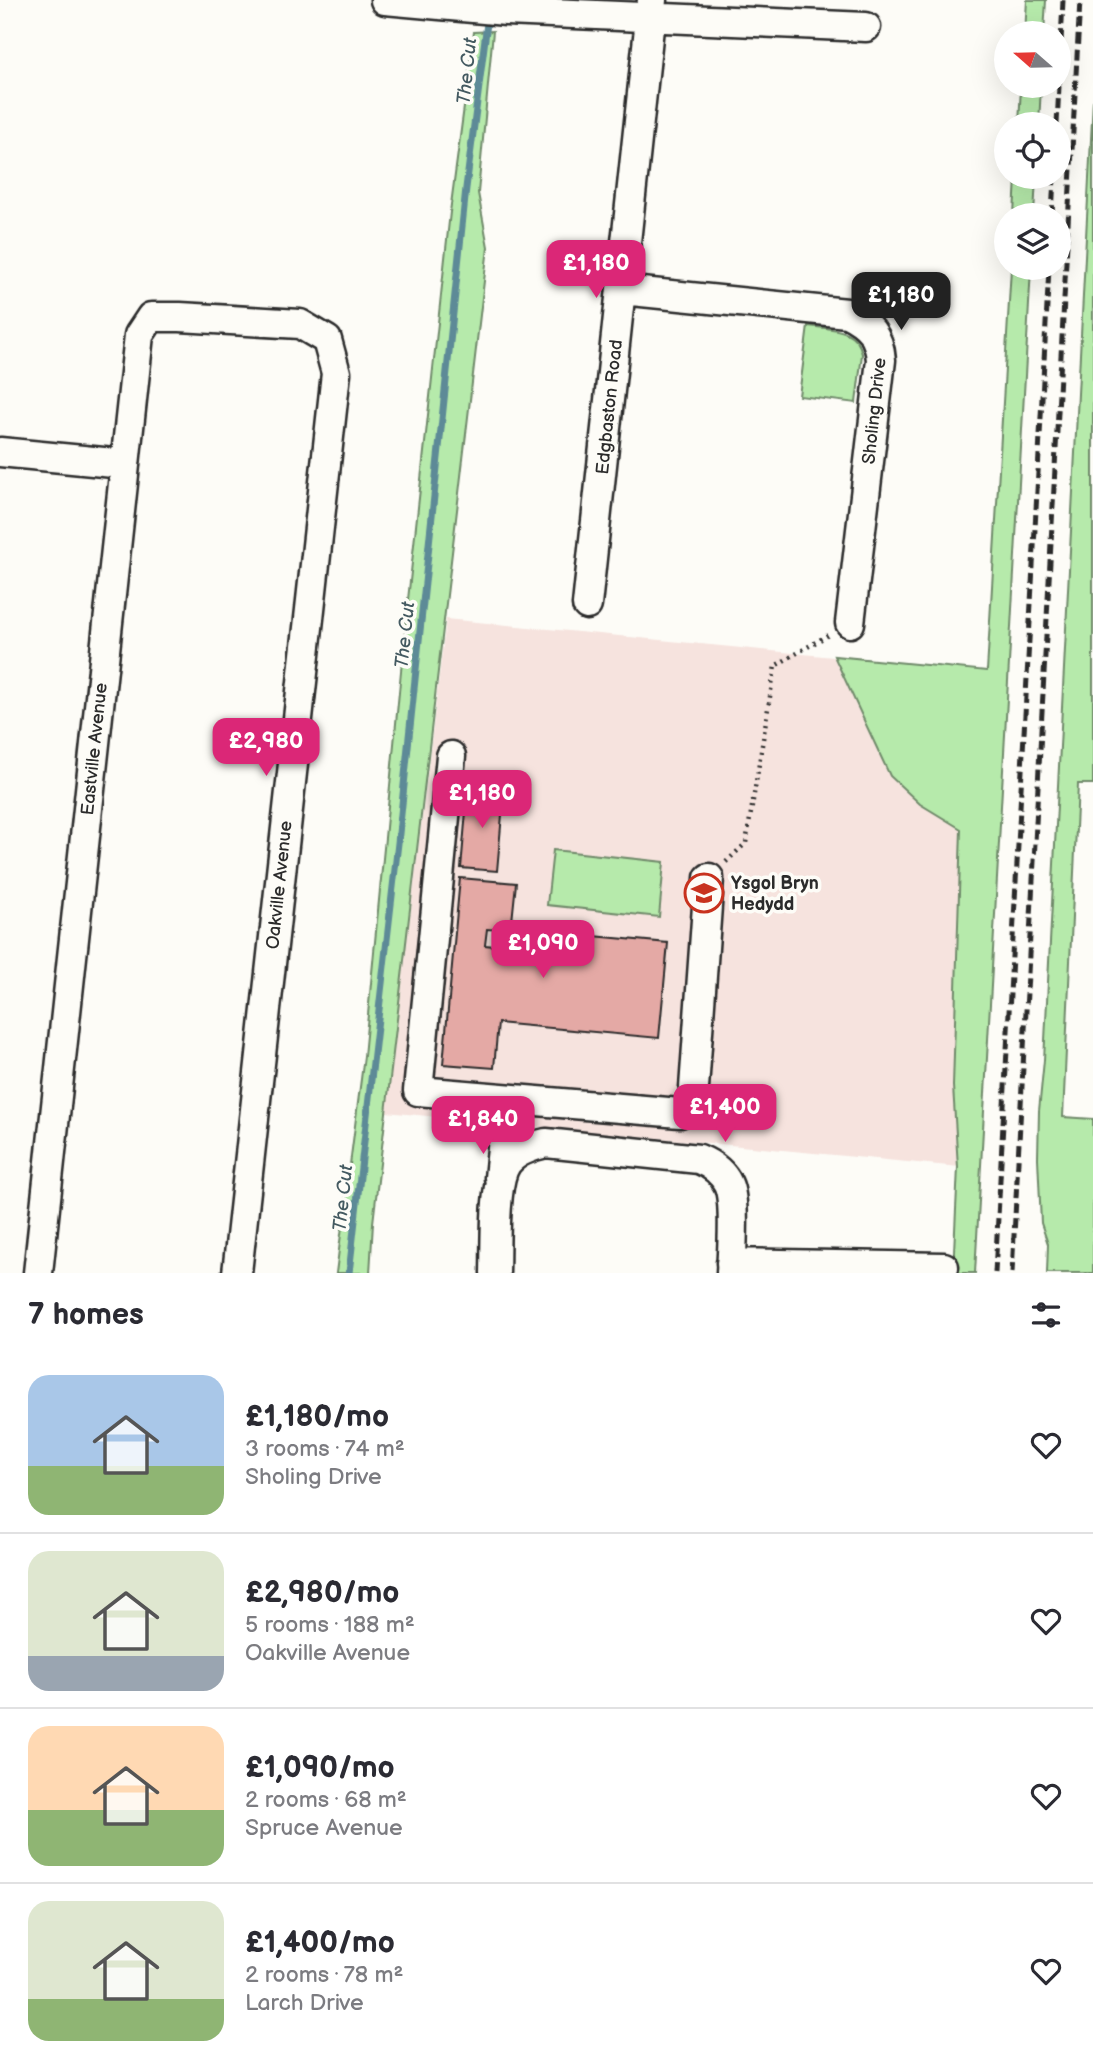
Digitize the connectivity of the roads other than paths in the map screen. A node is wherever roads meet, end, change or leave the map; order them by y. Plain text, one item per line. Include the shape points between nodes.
1 (385, 0) edge
2 (397, 0) edge
3 (651, 9) edge
4 (866, 27) dead end
5 (622, 290) junction
6 (240, 320) joint
7 (0, 452) edge
8 (124, 464) junction
9 (587, 605) dead end
10 (850, 623) road end
11 (452, 756) dead end
12 (709, 878) road end
13 (507, 1098) junction
14 (499, 1178) junction
15 (731, 1268) edge
16 (926, 1269) edge
17 (38, 1273) edge
18 (237, 1273) edge
19 (495, 1273) edge

1 - 2 street
2 - 3 street via 506,11
3 - 4 street
3 - 5 street, Edgbaston Road
5 - 9 street, Edgbaston Road
5 - 10 street, Sholing Drive via 847,313 873,331 881,360
6 - 8 street, Eastville Avenue via 151,317 139,335
6 - 18 street, Oakville Avenue via 300,324 327,340 336,373
7 - 8 street
8 - 17 street, Eastville Avenue
11 - 13 street via 418,1091
12 - 13 street via 692,1102 680,1113
13 - 14 street
14 - 15 street via 508,1162 546,1143 699,1159 713,1165 728,1184
14 - 19 street
15 - 16 street

